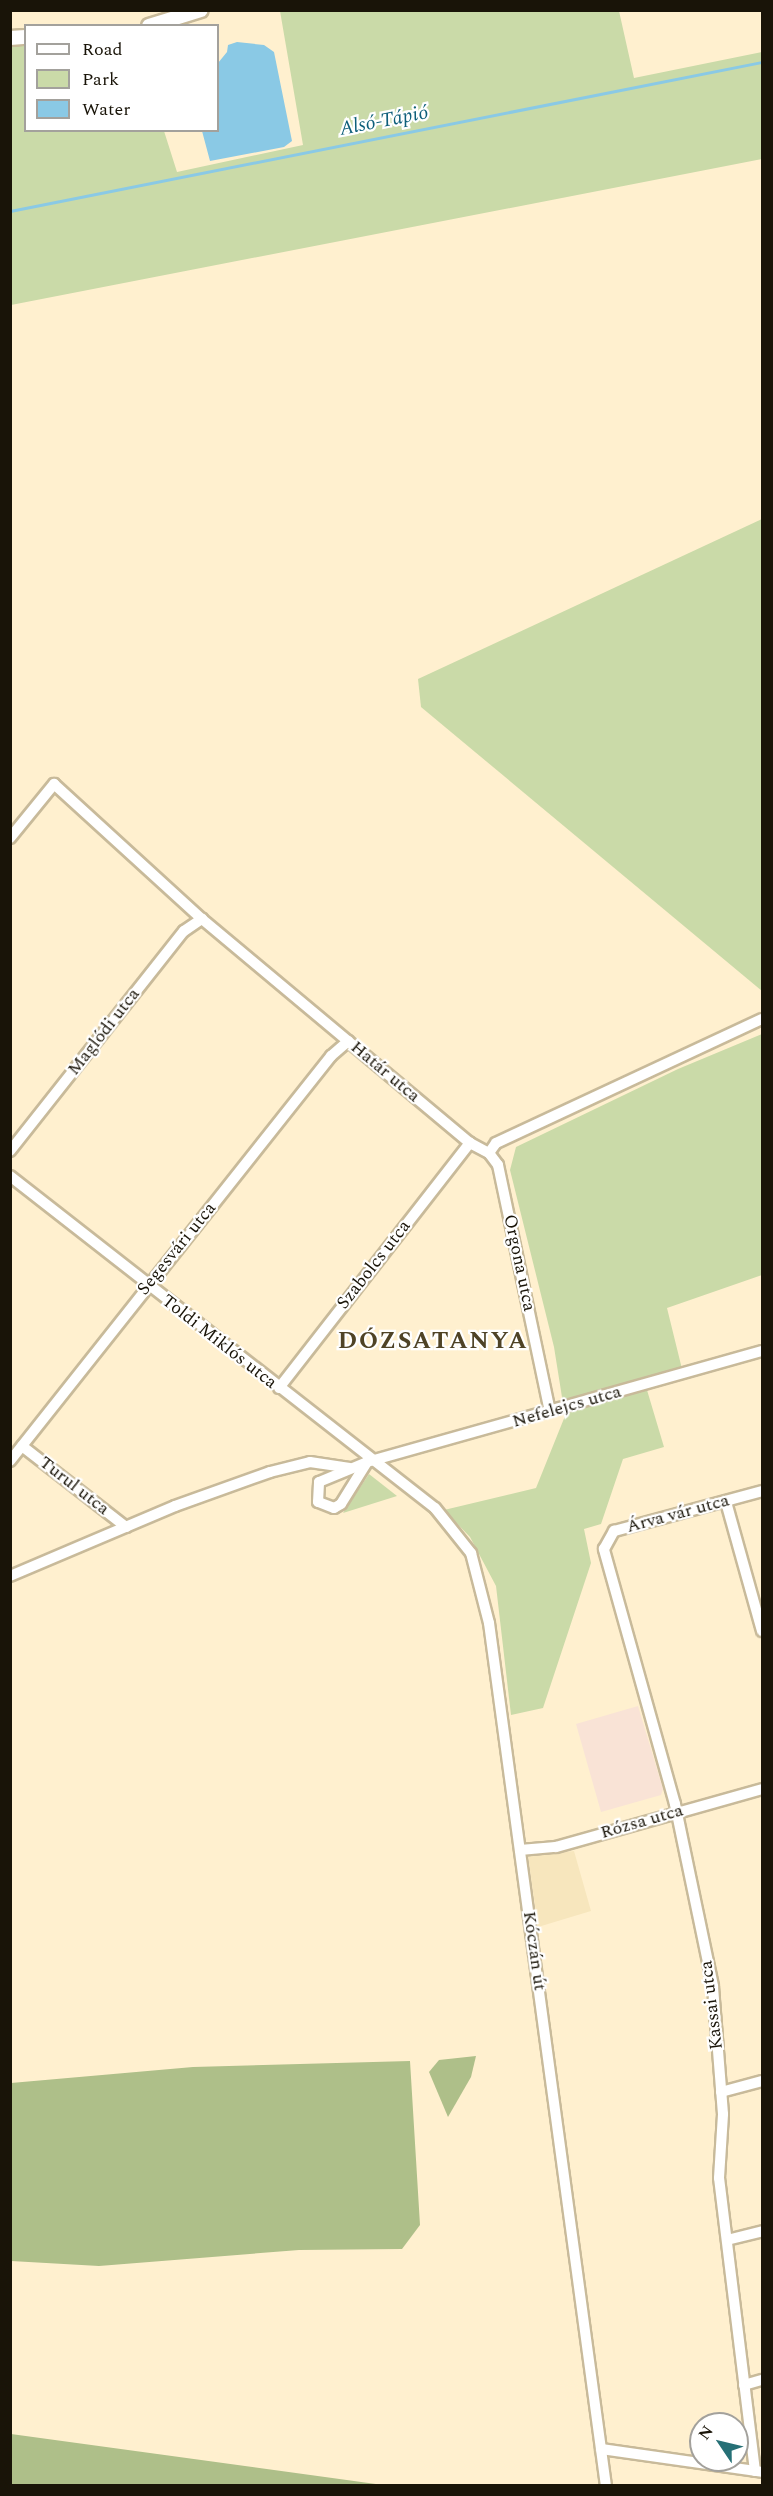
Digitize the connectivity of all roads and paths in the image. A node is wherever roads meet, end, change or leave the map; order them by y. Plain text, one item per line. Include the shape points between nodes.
1 (201, 10) edge
2 (156, 24) edge
3 (10, 838) edge
4 (202, 919) junction
5 (762, 1019) edge
6 (348, 1041) junction
7 (470, 1143) junction
8 (10, 1151) edge
9 (489, 1153) junction
10 (10, 1176) edge
11 (147, 1286) junction
12 (762, 1352) edge
13 (279, 1388) junction
14 (550, 1411) junction
15 (22, 1446) junction
16 (10, 1461) edge
17 (369, 1462) junction
18 (354, 1467) junction
19 (762, 1491) edge
20 (726, 1502) junction
21 (126, 1527) junction
22 (604, 1549) joint
23 (10, 1576) edge
24 (762, 1631) edge
25 (762, 1789) edge
26 (677, 1812) junction
27 (520, 1850) junction
28 (762, 2081) edge
29 (722, 2092) junction
30 (762, 2231) edge
31 (727, 2240) junction
32 (762, 2380) edge
33 (744, 2385) junction
34 (601, 2449) junction
35 (759, 2472) edge
36 (606, 2486) edge

1 - 2 main road
3 - 4 street, Határ utca via 54,784
4 - 6 street, Határ utca
4 - 8 street, Maglódi utca via 184,931
5 - 9 street via 506,1138
6 - 7 street, Határ utca
6 - 11 street, Segesvári utca
7 - 9 street, Határ utca
7 - 13 street, Szabolcs utca
9 - 14 street, Orgona utca via 498,1165
10 - 11 street, Toldi Miklós utca
11 - 13 street, Toldi Miklós utca
11 - 15 street, Segesvári utca
12 - 14 street, Nefelejcs utca
13 - 17 street, Toldi Miklós utca
14 - 17 street, Nefelejcs utca
15 - 16 street, Segesvári utca
15 - 21 street, Turul utca
17 - 18 street, Nefelejcs utca
17 - 18 street, Nefelejcs utca via 341,1504 334,1508 318,1502 319,1482
17 - 27 street, Kóczán út via 445,1519 464,1540 477,1569 489,1623
18 - 21 street via 310,1462 270,1472
19 - 20 street, Árva vár utca
20 - 22 street, Árva vár utca via 615,1531
20 - 24 street
21 - 23 street
22 - 26 street, Kassai utca
25 - 26 street, Rózsa utca
26 - 27 street, Rózsa utca via 555,1847
26 - 29 street, Kassai utca via 713,1986
27 - 34 street, Kóczán út
28 - 29 street
29 - 31 street, Kassai utca via 719,2178
30 - 31 street
31 - 33 street, Kassai utca
32 - 33 street
33 - 35 street, Kassai utca
34 - 35 street
34 - 36 street, Kóczán út

